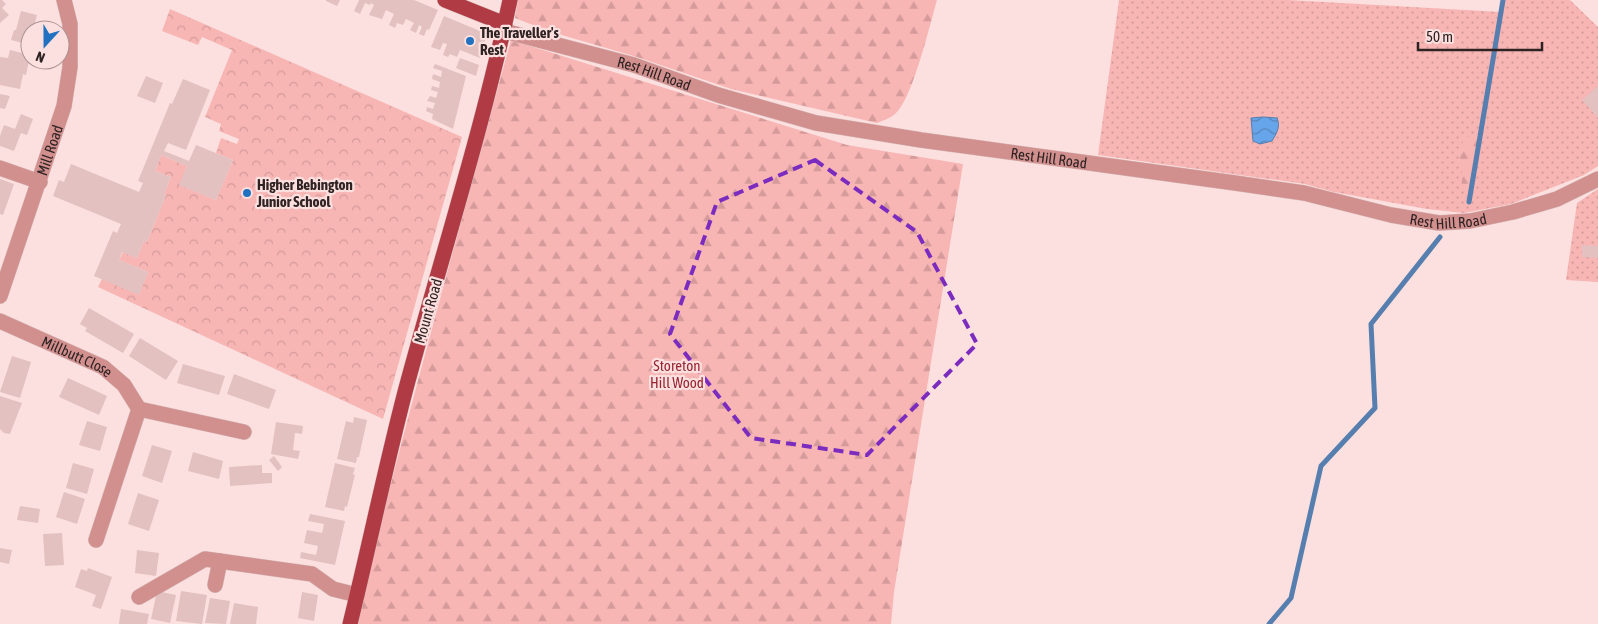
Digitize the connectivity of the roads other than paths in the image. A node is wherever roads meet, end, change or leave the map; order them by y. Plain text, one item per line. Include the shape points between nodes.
1 (64, 0) edge
2 (445, 0) edge
3 (510, 0) edge
4 (504, 28) junction
5 (0, 168) edge
6 (1598, 179) edge
7 (40, 182) junction
8 (0, 296) edge
9 (0, 321) edge
10 (139, 409) junction
11 (244, 432) dead end
12 (96, 540) dead end
13 (220, 561) junction
14 (215, 585) dead end
15 (357, 595) junction
16 (139, 597) dead end
17 (350, 624) edge

1 - 7 street, Mill Road via 70,24 68,76 64,106
2 - 4 main road
3 - 4 main road, Mount Road
4 - 6 street, Rest Hill Road via 816,123 1304,193 1391,215 1439,223 1470,221 1513,212 1557,199
4 - 15 main road, Mount Road via 405,393
5 - 7 street
7 - 8 street, Mill Road
9 - 10 street, Millbutt Close via 104,367 124,385
10 - 11 street
10 - 12 street
13 - 14 street
13 - 15 street via 312,574 333,590
13 - 16 street via 205,559
15 - 17 main road, Mount Road

